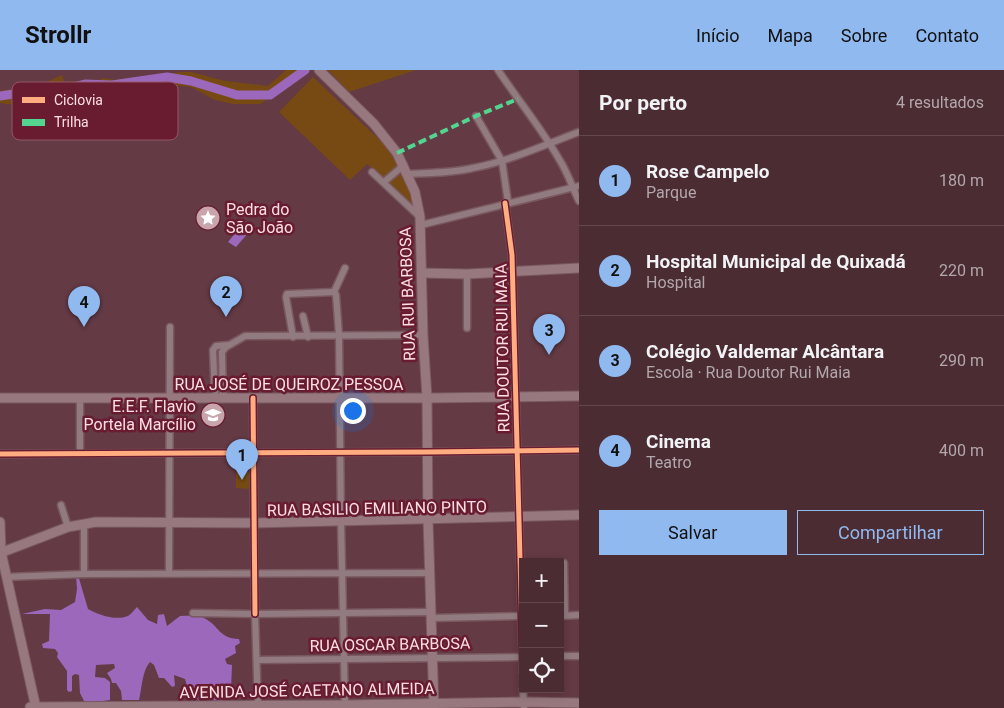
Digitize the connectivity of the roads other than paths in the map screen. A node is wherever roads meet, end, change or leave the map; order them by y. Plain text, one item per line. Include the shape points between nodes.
1 (319, 70) edge
2 (498, 70) edge
3 (476, 116) dead end
4 (579, 132) edge
5 (549, 144) junction
6 (502, 161) junction
7 (406, 170) junction
8 (372, 172) dead end
9 (384, 182) junction
10 (576, 186) edge
11 (507, 202) junction
12 (579, 202) edge
13 (420, 221) junction
14 (345, 268) dead end
15 (579, 268) edge
16 (512, 270) junction
17 (422, 273) junction
18 (467, 274) junction
19 (334, 292) junction
20 (303, 316) dead end
21 (170, 327) dead end
22 (467, 328) dead end
23 (423, 335) junction
24 (339, 336) junction
25 (292, 337) junction
26 (308, 337) junction
27 (230, 345) junction
28 (514, 396) junction
29 (579, 396) edge
30 (0, 398) edge
31 (80, 398) junction
32 (219, 398) junction
33 (253, 398) junction
34 (340, 398) junction
35 (428, 398) junction
36 (170, 399) junction
37 (517, 450) junction
38 (579, 450) edge
39 (169, 452) junction
40 (340, 452) junction
41 (428, 452) junction
42 (80, 453) junction
43 (254, 453) junction
44 (0, 454) edge
45 (61, 505) dead end
46 (579, 515) edge
47 (518, 517) junction
48 (428, 520) junction
49 (341, 521) junction
50 (168, 523) junction
51 (255, 523) junction
52 (84, 524) junction
53 (0, 525) edge
54 (68, 527) junction
55 (0, 553) edge
56 (256, 572) junction
57 (169, 573) junction
58 (430, 573) junction
59 (84, 574) junction
60 (342, 574) junction
61 (3, 577) edge
62 (521, 603) edge
63 (193, 613) dead end
64 (255, 614) junction
65 (343, 614) junction
66 (431, 616) junction
67 (519, 616) edge
68 (564, 616) edge
69 (579, 616) edge
70 (564, 656) edge
71 (579, 656) edge
72 (519, 657) edge
73 (433, 658) junction
74 (344, 659) junction
75 (257, 660) junction
76 (579, 702) edge
77 (524, 705) edge
78 (434, 706) edge
79 (86, 707) edge
80 (258, 707) edge
81 (345, 707) edge
82 (33, 708) edge
83 (174, 708) edge

1 - 7 main road, RUA RUI BARBOSA via 374,124
2 - 5 street
3 - 6 street, RUA DOUTOR RUI MAIA
4 - 5 street
5 - 6 street
5 - 10 street
6 - 7 street via 454,171
6 - 11 street, RUA DOUTOR RUI MAIA
7 - 9 street
7 - 13 main road, RUA RUI BARBOSA
8 - 9 street
9 - 13 street
10 - 11 street
10 - 12 street
11 - 13 street
11 - 16 street, RUA DOUTOR RUI MAIA
13 - 17 main road, RUA RUI BARBOSA
14 - 19 street
15 - 16 main road
16 - 18 main road
16 - 28 street, RUA DOUTOR RUI MAIA
17 - 18 main road
17 - 23 main road, RUA RUI BARBOSA
18 - 22 street
19 - 24 street
19 - 25 street via 286,296
20 - 26 street
21 - 36 street
23 - 24 street
23 - 35 main road, RUA RUI BARBOSA
24 - 26 street
24 - 34 street
25 - 26 street
25 - 27 street via 248,336
27 - 32 street via 221,356
27 - 32 street via 219,345 213,350
28 - 29 main road, RUA JOSÉ DE QUEIROZ PESSOA
28 - 35 main road, RUA JOSÉ DE QUEIROZ PESSOA
28 - 37 street, RUA DOUTOR RUI MAIA
30 - 31 main road, RUA JOSÉ DE QUEIROZ PESSOA
31 - 36 main road, RUA JOSÉ DE QUEIROZ PESSOA
31 - 42 street
32 - 33 main road, RUA JOSÉ DE QUEIROZ PESSOA
32 - 36 main road, RUA JOSÉ DE QUEIROZ PESSOA
33 - 34 main road, RUA JOSÉ DE QUEIROZ PESSOA
33 - 43 street
34 - 35 main road, RUA JOSÉ DE QUEIROZ PESSOA
34 - 40 street
35 - 41 main road, RUA RUI BARBOSA
36 - 39 street
37 - 38 street
37 - 41 street
37 - 47 street, RUA DOUTOR RUI MAIA
39 - 42 street
39 - 43 street
39 - 50 street
40 - 41 street
40 - 43 street
40 - 49 street
41 - 48 main road, RUA RUI BARBOSA
42 - 44 street
43 - 51 street
45 - 54 street
46 - 47 main road, RUA BASILIO EMILIANO PINTO
47 - 48 main road, RUA BASILIO EMILIANO PINTO
47 - 62 street, RUA DOUTOR RUI MAIA
48 - 49 main road, RUA BASILIO EMILIANO PINTO
48 - 58 main road, RUA RUI BARBOSA
49 - 51 main road, RUA BASILIO EMILIANO PINTO
49 - 60 street
50 - 51 main road, RUA BASILIO EMILIANO PINTO
50 - 52 main road, RUA BASILIO EMILIANO PINTO
50 - 57 street
51 - 56 street
52 - 54 main road, RUA BASILIO EMILIANO PINTO
52 - 59 street
53 - 55 main road
54 - 55 main road, RUA BASILIO EMILIANO PINTO
55 - 61 main road
56 - 57 street
56 - 60 street
56 - 64 street
57 - 59 street
58 - 60 street
58 - 66 main road, RUA RUI BARBOSA
59 - 61 street
60 - 65 street
61 - 82 main road
63 - 64 street
64 - 65 street
64 - 75 street
65 - 66 street
65 - 74 street
66 - 67 street
66 - 73 main road, RUA RUI BARBOSA
68 - 69 street
70 - 71 street
72 - 73 street, RUA OSCAR BARBOSA
73 - 74 street, RUA OSCAR BARBOSA
73 - 78 main road, RUA RUI BARBOSA
74 - 75 street, RUA OSCAR BARBOSA
74 - 81 street
75 - 80 street
76 - 77 main road, AVENIDA JOSÉ CAETANO ALMEIDA
77 - 78 main road, AVENIDA JOSÉ CAETANO ALMEIDA
78 - 81 main road, AVENIDA JOSÉ CAETANO ALMEIDA
79 - 82 main road, AVENIDA JOSÉ CAETANO ALMEIDA
79 - 83 main road, AVENIDA JOSÉ CAETANO ALMEIDA
80 - 81 main road, AVENIDA JOSÉ CAETANO ALMEIDA
80 - 83 main road, AVENIDA JOSÉ CAETANO ALMEIDA

